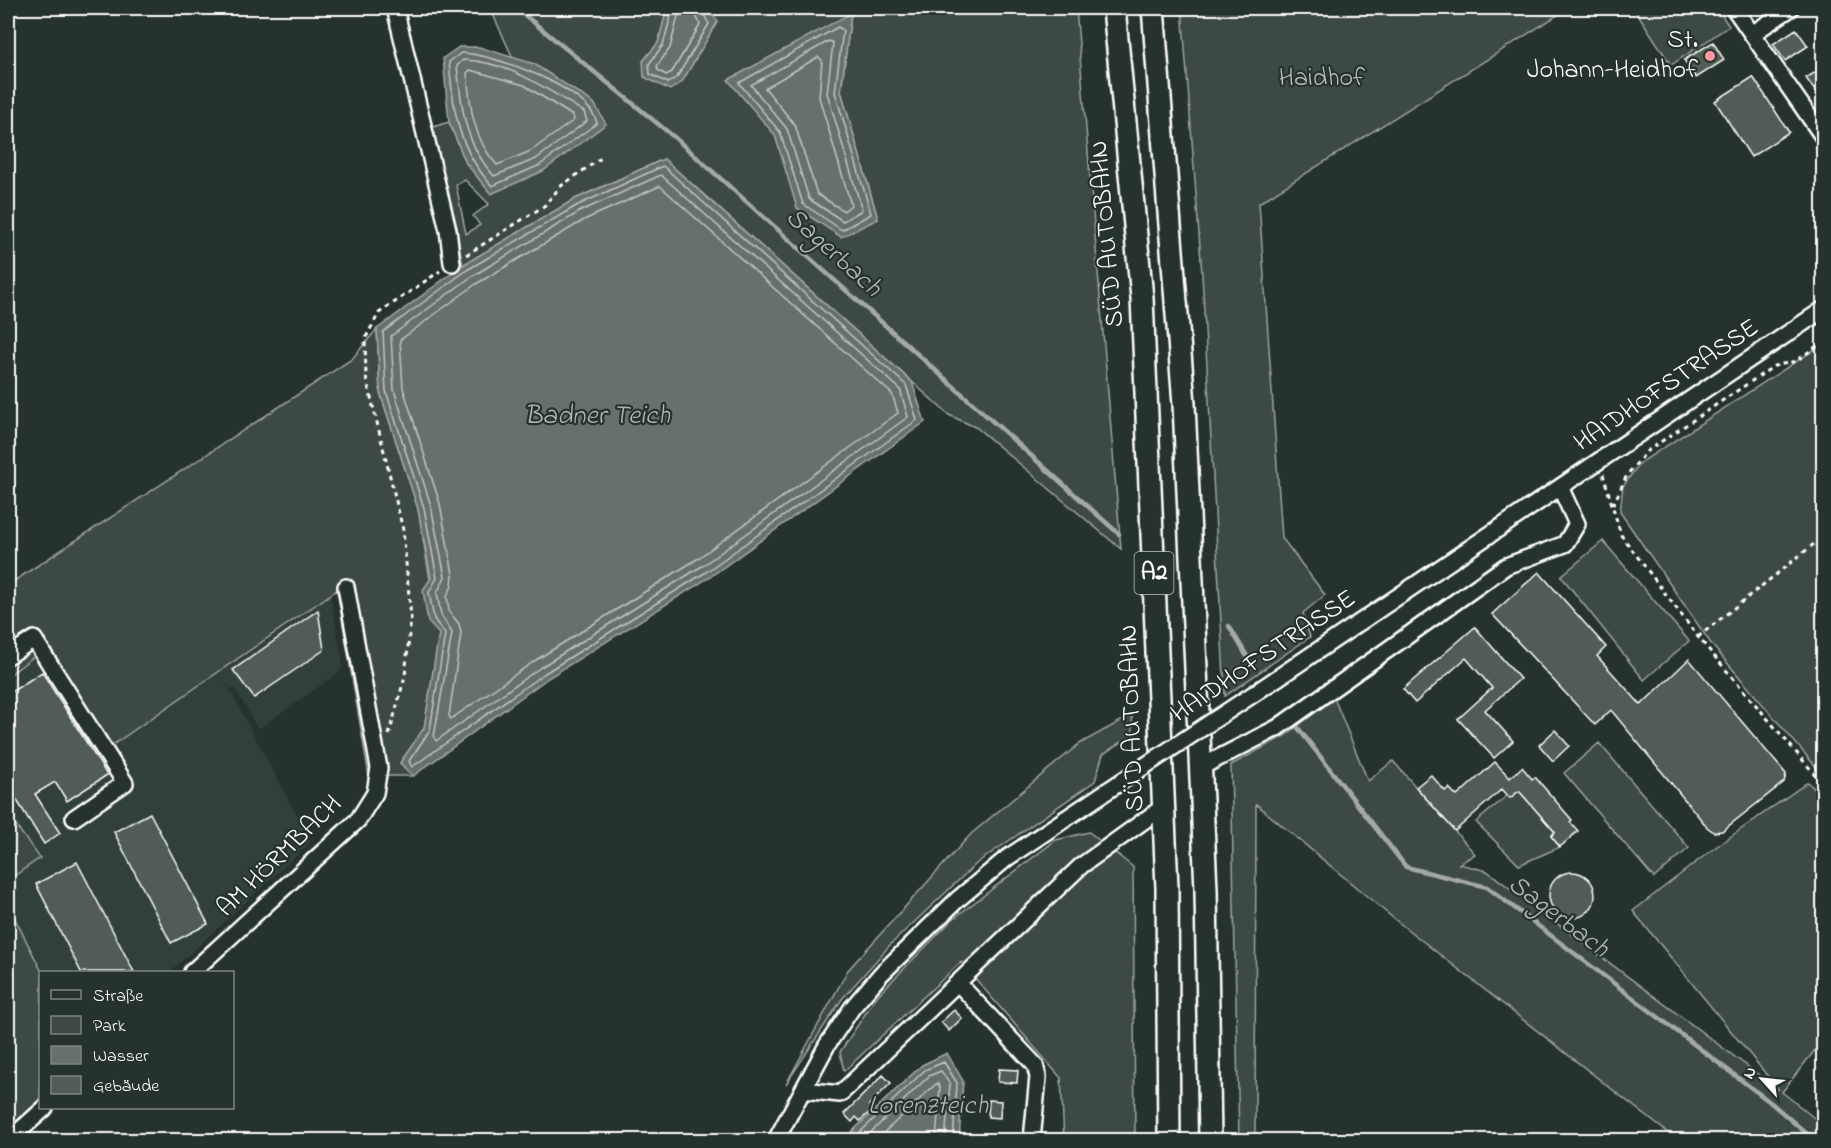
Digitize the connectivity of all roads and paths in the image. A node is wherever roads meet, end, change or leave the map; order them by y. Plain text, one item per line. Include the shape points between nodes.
1 (395, 8) edge
2 (1114, 8) edge
3 (1153, 8) edge
4 (1734, 8) edge
5 (1791, 8) edge
6 (1752, 34) junction
7 (1824, 138) edge
8 (604, 156) dead end
9 (452, 263) junction
10 (1824, 309) edge
11 (1824, 341) edge
12 (1596, 462) junction
13 (1560, 487) junction
14 (1612, 505) junction
15 (1824, 537) edge
16 (346, 587) dead end
17 (1698, 637) junction
18 (8, 656) edge
19 (1201, 767) junction
20 (379, 768) junction
21 (1824, 785) edge
22 (1163, 807) junction
23 (74, 818) dead end
24 (193, 971) edge
25 (958, 984) junction
26 (803, 1090) junction
27 (43, 1109) edge
28 (9, 1140) edge
29 (776, 1140) edge
30 (1032, 1140) edge
31 (1169, 1140) edge
32 (1210, 1140) edge

1 - 9 street via 448,230
2 - 22 highway, SÜD AUTOBAHN / A2 via 1142,298
3 - 19 highway, A2 via 1184,404
4 - 6 street
5 - 6 street
6 - 7 street
8 - 9 path via 561,186 544,206
9 - 20 path via 379,313 365,339 366,377 403,530 411,618 405,676
10 - 12 street, HAIDHOFSTRASSE
11 - 14 path via 1796,361 1774,366 1647,451 1627,475
12 - 13 street, HAIDHOFSTRASSE
12 - 14 path
13 - 19 street via 1577,524 1565,544 1506,566 1277,728
13 - 26 street, HAIDHOFSTRASSE, bridge via 1007,858 904,951 852,1008
14 - 17 path via 1621,536
15 - 17 path
16 - 20 street, AM HÖRMBACH
17 - 21 path
18 - 23 street via 34,639 125,783
19 - 32 highway, A2
20 - 24 street, AM HÖRMBACH via 375,793 358,820
22 - 25 street via 1081,866
22 - 31 highway, SÜD AUTOBAHN / A2
25 - 26 street via 840,1094
25 - 30 street via 1035,1065 1038,1077
26 - 29 street, HAIDHOFSTRASSE
27 - 28 street

